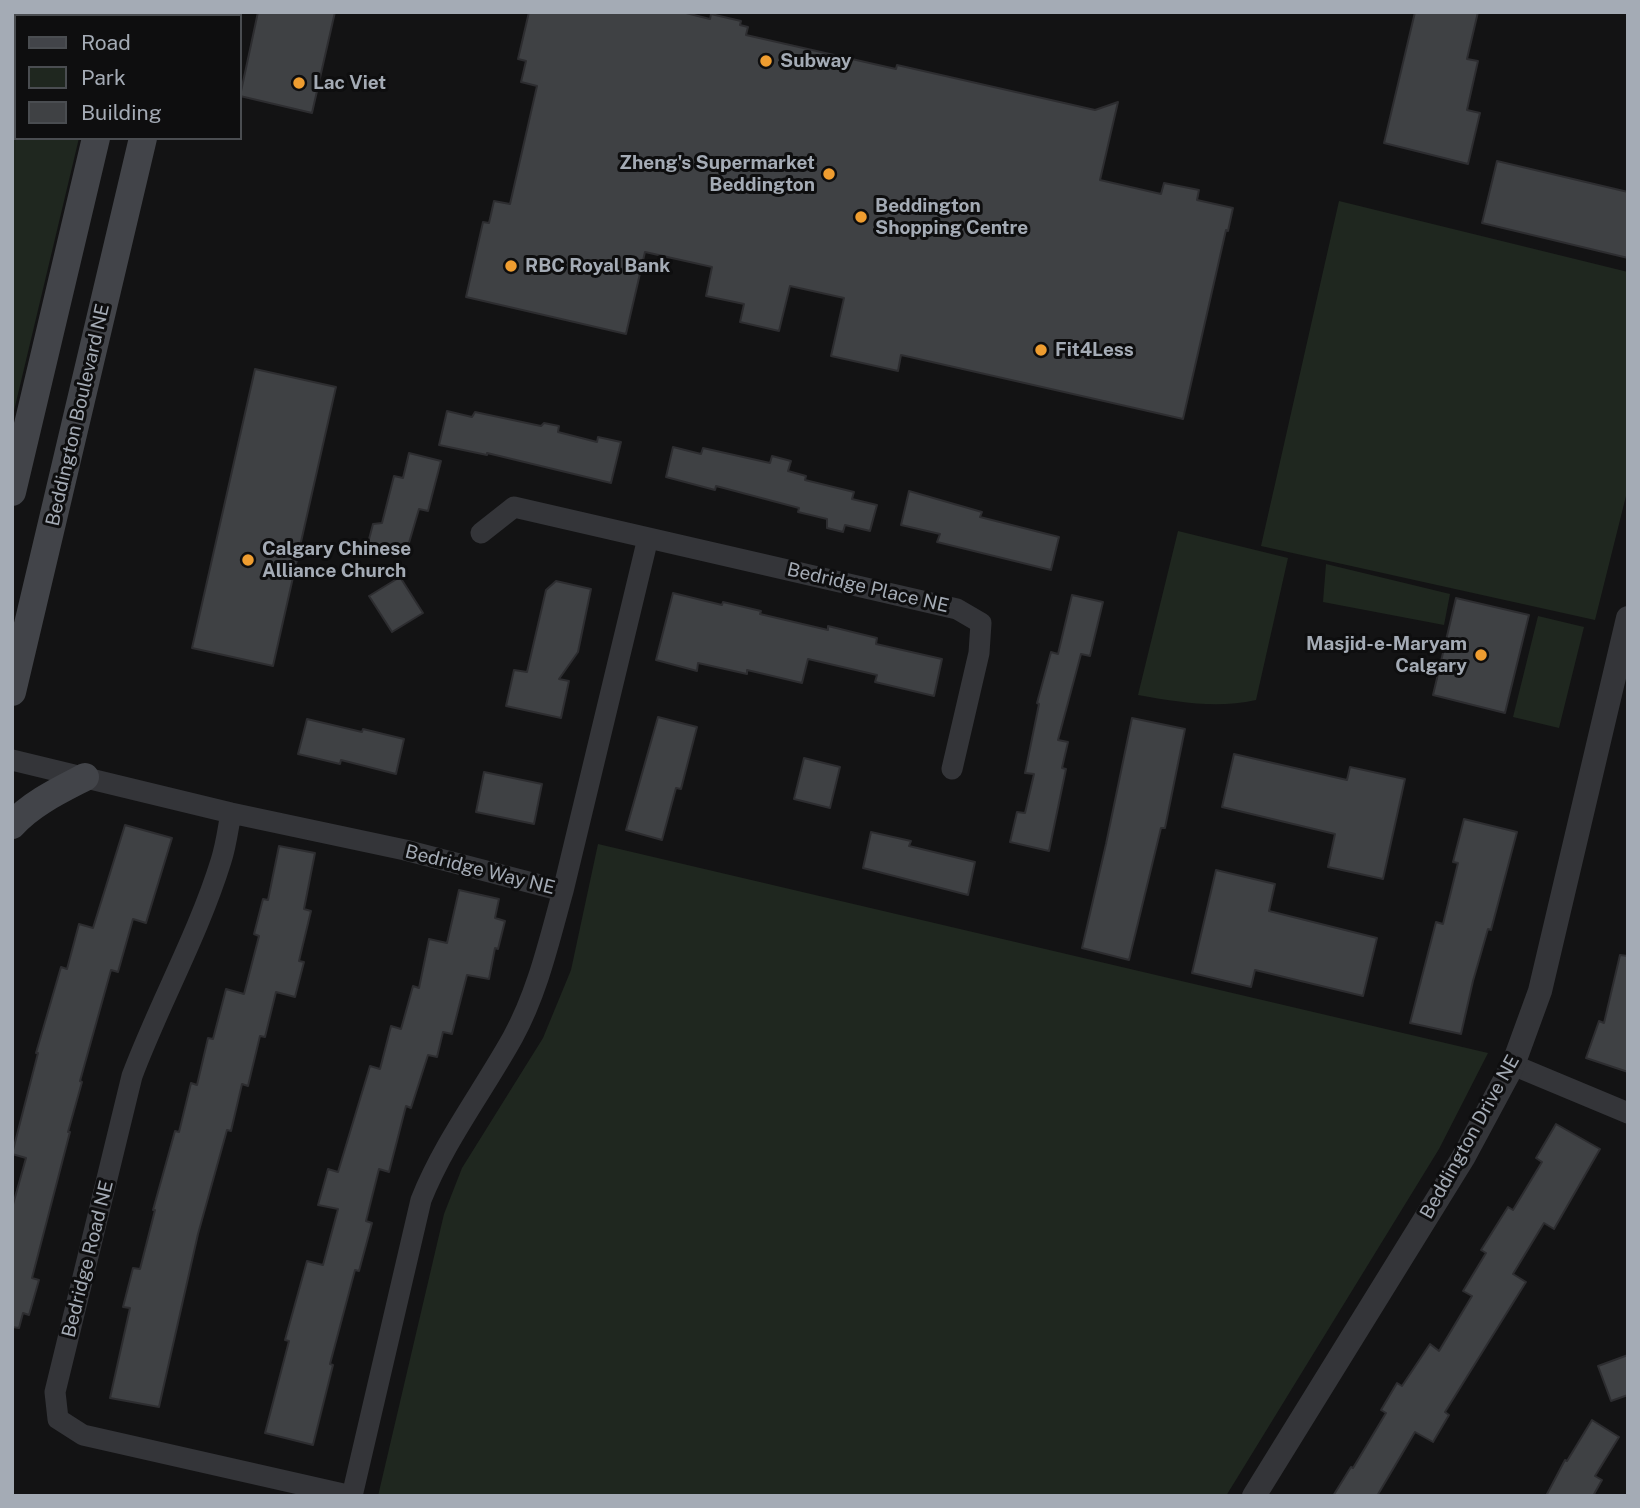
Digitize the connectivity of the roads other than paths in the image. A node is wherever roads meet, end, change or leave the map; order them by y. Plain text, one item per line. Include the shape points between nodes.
1 (96, 140) edge
2 (143, 140) edge
3 (12, 492) edge
4 (481, 533) dead end
5 (648, 538) junction
6 (1628, 618) edge
7 (12, 692) edge
8 (12, 760) edge
9 (952, 769) dead end
10 (85, 777) junction
11 (231, 813) junction
12 (12, 825) edge
13 (563, 891) junction
14 (1513, 1065) junction
15 (1628, 1113) edge
16 (352, 1496) edge
17 (1254, 1496) edge

1 - 3 main road
2 - 7 main road, Beddington Boulevard NE
4 - 5 street, Bedridge Place NE via 514,507
5 - 9 street, Bedridge Place NE via 957,609 981,623 979,653
5 - 13 street
6 - 14 street, Beddington Drive NE via 1540,991
8 - 10 street, Bedridge Way NE
10 - 11 street, Bedridge Way NE
10 - 12 main road
11 - 13 street, Bedridge Way NE via 405,850
11 - 16 street, Bedridge Road NE via 221,860 200,919 132,1076 55,1392 58,1419 83,1435
13 - 16 street, Bedridge Way NE via 535,991 514,1035 432,1172 421,1200
14 - 15 street
14 - 17 street, Beddington Drive NE via 1463,1158

